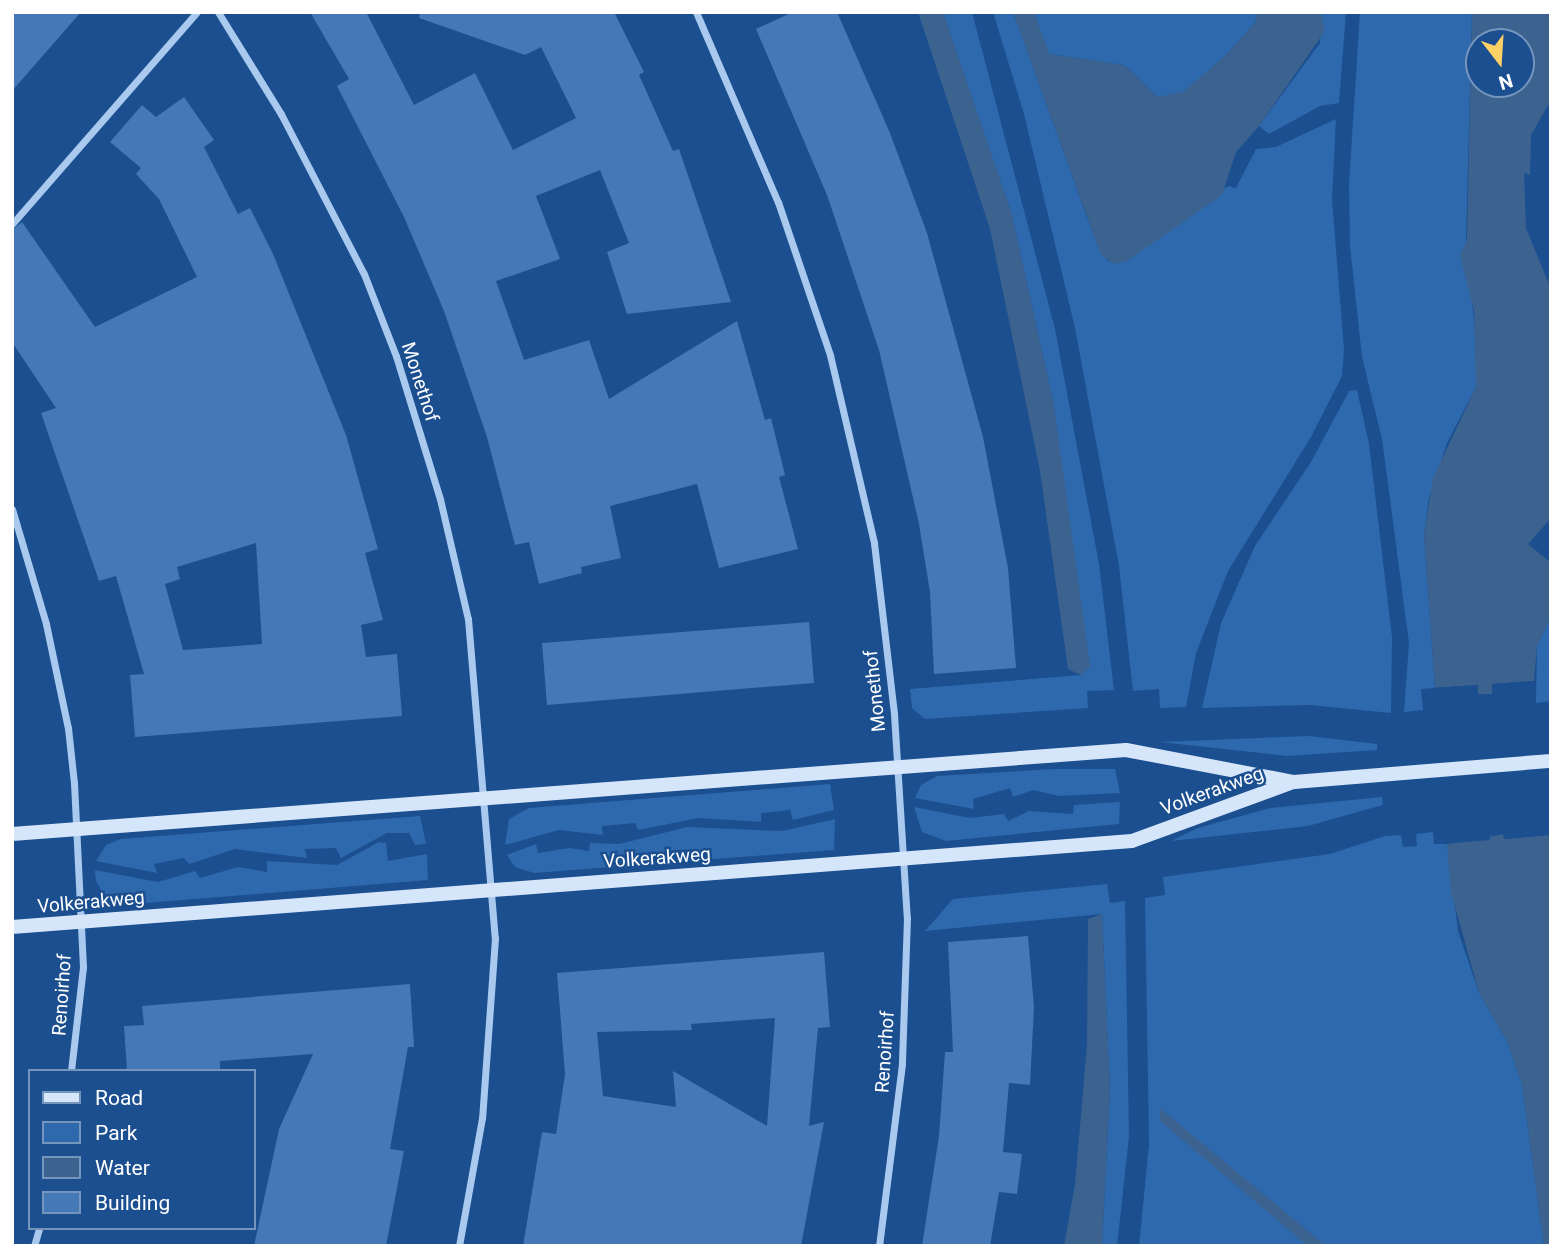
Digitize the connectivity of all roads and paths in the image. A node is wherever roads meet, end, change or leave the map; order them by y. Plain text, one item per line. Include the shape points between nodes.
1 (197, 12) edge
2 (218, 12) edge
3 (695, 12) edge
4 (12, 224) edge
5 (12, 509) edge
6 (1546, 762) edge
7 (897, 767) junction
8 (1294, 782) junction
9 (486, 799) junction
10 (76, 830) junction
11 (12, 834) edge
12 (903, 859) junction
13 (492, 890) junction
14 (81, 922) junction
15 (12, 928) edge
16 (71, 1069) edge
17 (458, 1246) edge
18 (879, 1246) edge

1 - 4 street
2 - 9 street, Monethof via 329,201 397,356 440,499 468,619
3 - 7 street, Monethof via 778,202 830,355 874,543
5 - 10 street via 46,624 68,727
6 - 8 street, Volkerakweg
7 - 8 street, Volkerakweg via 1126,750
7 - 9 street, Volkerakweg
7 - 12 street, Monethof
8 - 12 street, Volkerakweg via 1132,841
9 - 10 street, Volkerakweg
9 - 13 street, Monethof
10 - 11 street, Volkerakweg
10 - 14 street, Renoirhof
12 - 13 street, Volkerakweg
12 - 18 street, Renoirhof via 907,918 902,1064
13 - 14 street, Volkerakweg
13 - 17 street via 495,938 482,1118
14 - 15 street, Volkerakweg
14 - 16 street, Renoirhof via 83,967

